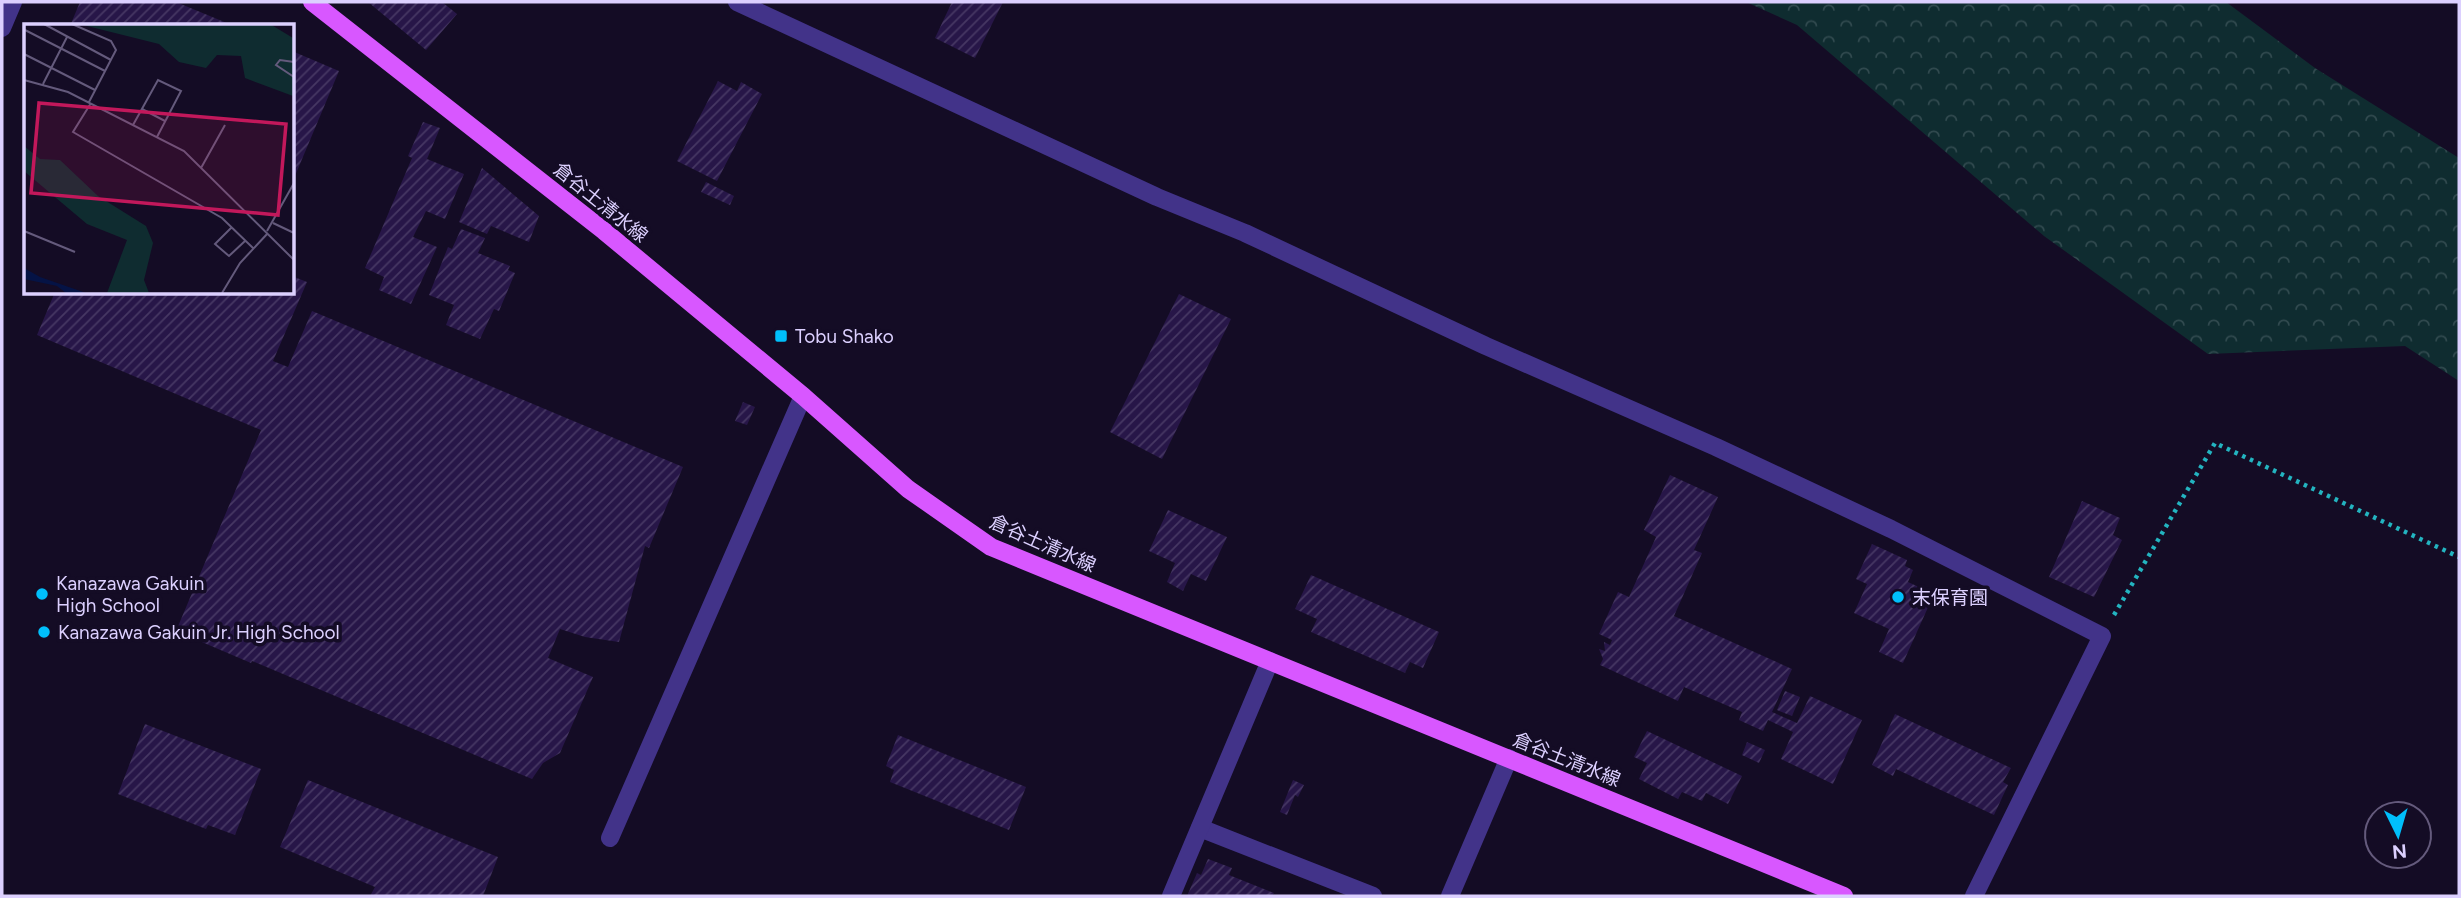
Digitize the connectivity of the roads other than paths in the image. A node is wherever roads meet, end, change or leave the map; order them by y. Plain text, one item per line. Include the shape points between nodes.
1 (13, 2) edge
2 (312, 2) edge
3 (737, 2) edge
4 (2, 28) edge
5 (803, 396) junction
6 (1270, 662) junction
7 (1509, 758) junction
8 (1200, 828) junction
9 (610, 838) dead end
10 (1171, 896) edge
11 (1373, 896) edge
12 (1450, 896) edge
13 (1844, 896) edge
14 (1974, 896) edge

1 - 4 street
2 - 5 main road, 倉谷土清水線 via 604,231
3 - 14 street via 1891,528 2102,636
5 - 6 main road, 倉谷土清水線 via 908,489 991,547
5 - 9 street
6 - 7 main road, 倉谷土清水線
6 - 8 street
7 - 12 street
7 - 13 main road, 倉谷土清水線
8 - 10 street
8 - 11 street

